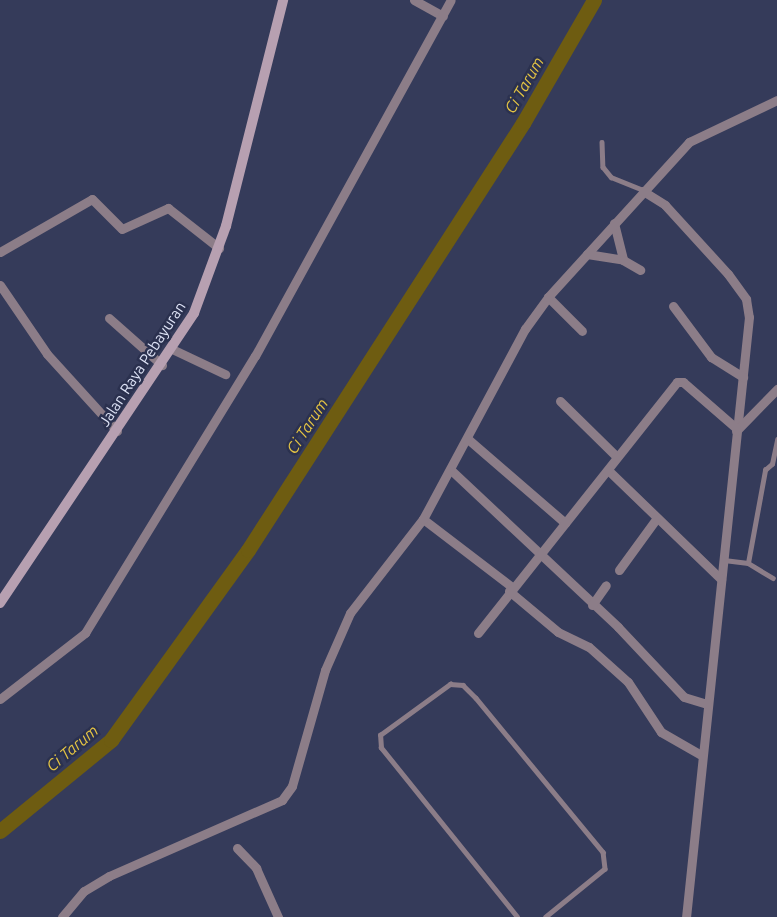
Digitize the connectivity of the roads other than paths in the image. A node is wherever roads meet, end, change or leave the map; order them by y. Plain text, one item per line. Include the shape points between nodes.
1 (283, 0) edge
2 (414, 0) edge
3 (451, 0) edge
4 (443, 16) junction
5 (777, 100) edge
6 (602, 142) dead end
7 (643, 190) junction
8 (614, 223) junction
9 (219, 248) junction
10 (0, 252) edge
11 (587, 254) junction
12 (623, 260) junction
13 (640, 270) dead end
14 (0, 285) edge
15 (548, 297) junction
16 (673, 306) dead end
17 (109, 318) dead end
18 (582, 330) dead end
19 (172, 349) junction
20 (162, 365) junction
21 (225, 374) dead end
22 (743, 377) junction
23 (777, 389) edge
24 (560, 401) dead end
25 (736, 429) junction
26 (118, 431) junction
27 (469, 440) junction
28 (777, 440) edge
29 (615, 455) junction
30 (772, 464) junction
31 (777, 468) edge
32 (452, 471) junction
33 (609, 471) junction
34 (423, 519) junction
35 (656, 519) junction
36 (565, 523) junction
37 (539, 553) junction
38 (723, 560) junction
39 (748, 563) junction
40 (619, 570) dead end
41 (721, 578) junction
42 (773, 578) dead end
43 (606, 585) dead end
44 (511, 589) junction
45 (0, 603) edge
46 (592, 605) junction
47 (478, 633) dead end
48 (0, 699) edge
49 (707, 704) junction
50 (701, 755) junction
51 (237, 848) dead end
52 (62, 917) edge
53 (278, 917) edge
54 (517, 917) edge
55 (546, 917) edge
56 (686, 917) edge

1 - 9 main road, Jalan Raya Pebayuran
2 - 4 street
3 - 4 street
4 - 48 street via 255,356 85,633
5 - 7 street via 689,142
6 - 7 lane via 603,167 611,177
7 - 8 street
7 - 22 street via 665,205 746,299 749,332
8 - 11 street
8 - 12 street
9 - 10 street via 168,208 122,229 92,198
9 - 19 main road, Jalan Raya Pebayuran via 194,314
11 - 12 street
11 - 15 street
12 - 13 street
14 - 26 street via 46,354
15 - 18 street
15 - 27 street via 525,329
16 - 22 street via 711,357
17 - 20 street
19 - 20 main road, Jalan Raya Pebayuran
19 - 21 street
20 - 26 main road, Jalan Raya Pebayuran
22 - 25 street
23 - 25 street
24 - 29 street
25 - 29 street via 679,380
25 - 38 street
26 - 45 main road, Jalan Raya Pebayuran
27 - 32 street
27 - 36 street
28 - 30 lane
29 - 33 street
30 - 31 lane
30 - 39 lane via 765,470
32 - 34 street
32 - 37 street
33 - 35 street
33 - 36 street
34 - 44 street
34 - 52 street via 350,613 325,670 292,786 282,800 108,876 84,891
35 - 40 street
35 - 41 street
36 - 37 street
37 - 44 street
37 - 46 street
38 - 39 lane
38 - 41 street
39 - 42 lane
41 - 49 street
43 - 46 street
44 - 47 street
44 - 50 street via 558,632 589,647 628,682 661,732
46 - 49 street via 684,697
49 - 50 street
50 - 56 street
51 - 53 street via 256,868
54 - 55 lane via 381,748 380,736 450,684 463,685 476,698 603,852 605,869

